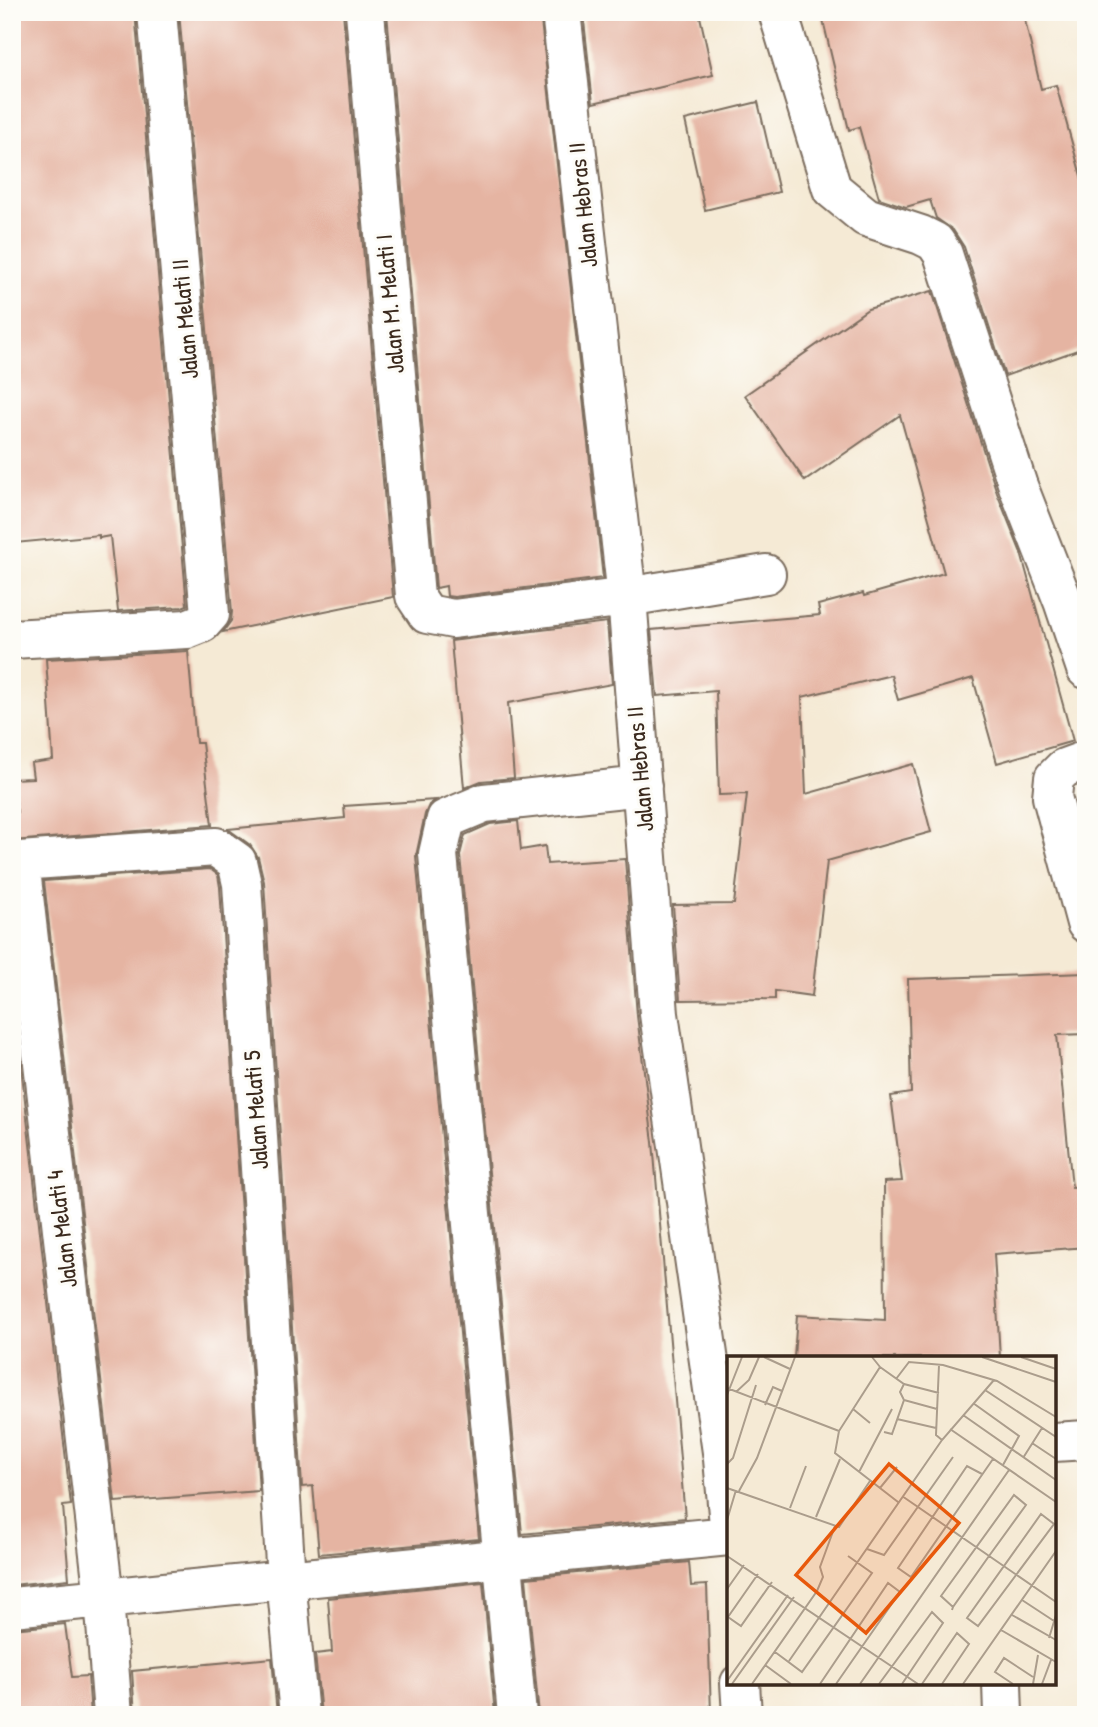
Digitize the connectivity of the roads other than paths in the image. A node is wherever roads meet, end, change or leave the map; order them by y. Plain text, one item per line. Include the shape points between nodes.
1 (158, 12) edge
2 (365, 12) edge
3 (561, 12) edge
4 (778, 12) edge
5 (766, 574) dead end
6 (627, 597) junction
7 (12, 639) edge
8 (1086, 669) edge
9 (1086, 760) edge
10 (642, 786) junction
11 (20, 861) joint
12 (1086, 923) edge
13 (1086, 1440) edge
14 (1056, 1441) edge
15 (726, 1459) edge
16 (727, 1481) edge
17 (727, 1536) edge
18 (504, 1559) junction
19 (286, 1579) junction
20 (104, 1598) junction
21 (12, 1607) edge
22 (740, 1685) edge
23 (1002, 1685) edge
24 (113, 1715) edge
25 (299, 1715) edge
26 (516, 1715) edge
27 (742, 1715) edge
28 (1003, 1715) edge

1 - 7 street, Jalan Melati II via 210,614 187,629
2 - 6 street, Jalan M. Melati I via 415,596 427,614 453,619
3 - 6 street, Jalan Hebras II
4 - 8 street via 832,189 866,217 921,234 943,254 1018,486
5 - 6 street
6 - 10 street, Jalan Hebras II
9 - 12 street via 1064,768 1054,778 1052,797
10 - 15 street, Jalan Hebras II via 659,1014
10 - 18 street via 484,803 446,818 438,854
11 - 19 street, Jalan Melati 5 via 216,848 237,862
11 - 20 street, Jalan Melati 4
13 - 14 street
15 - 16 street, Jalan Hebras II
17 - 18 street
18 - 19 street
18 - 26 street
19 - 20 street
19 - 25 street
20 - 21 street
20 - 24 street, Jalan Melati 4
22 - 27 street
23 - 28 street

